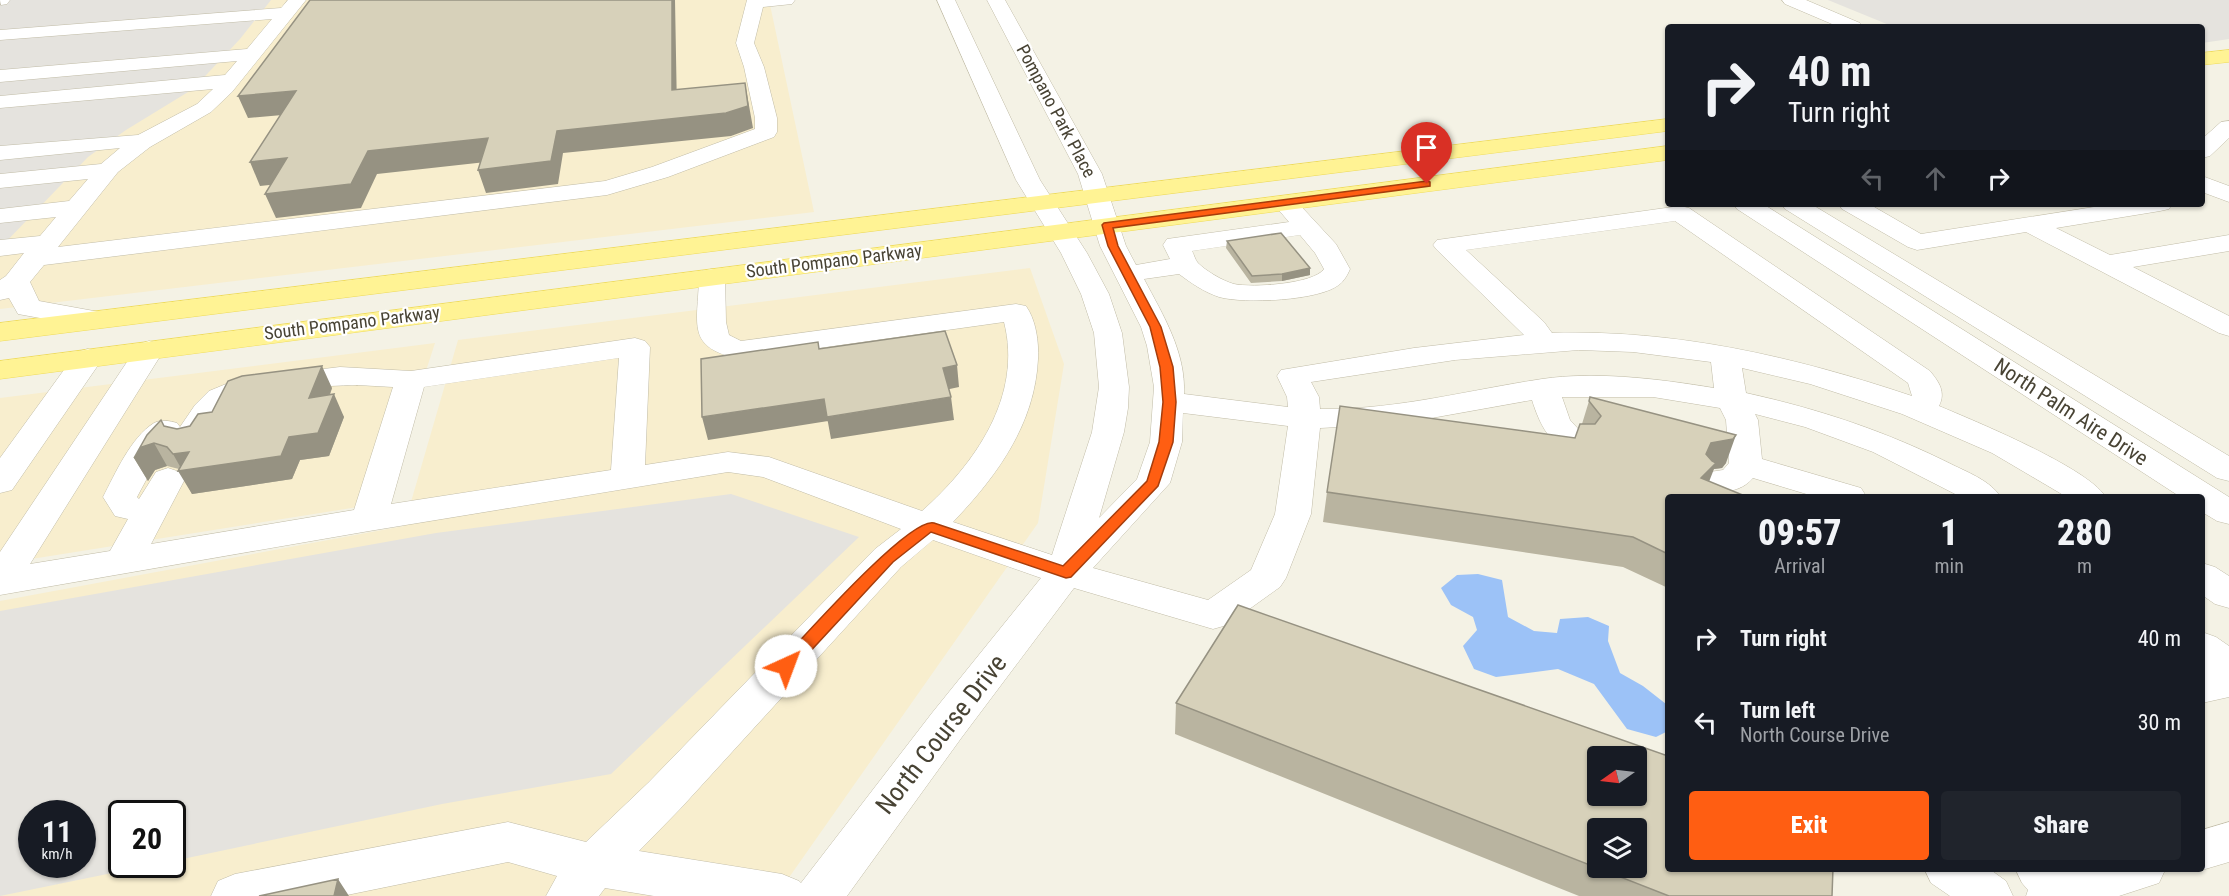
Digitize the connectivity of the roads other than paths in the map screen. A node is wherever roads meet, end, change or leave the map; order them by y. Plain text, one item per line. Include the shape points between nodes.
1 (250, 0) edge
2 (786, 0) edge
3 (946, 0) edge
4 (996, 0) edge
5 (1791, 0) edge
6 (756, 1) edge
7 (292, 7) edge
8 (0, 20) edge
9 (1847, 24) edge
10 (0, 35) edge
11 (268, 36) junction
12 (252, 54) junction
13 (2229, 56) edge
14 (0, 58) edge
15 (2205, 59) edge
16 (0, 76) edge
17 (230, 81) junction
18 (0, 102) edge
19 (206, 106) junction
20 (154, 110) dead end
21 (1665, 125) edge
22 (2229, 127) edge
23 (142, 142) junction
24 (2205, 148) edge
25 (0, 153) edge
26 (1665, 154) edge
27 (107, 170) junction
28 (2205, 172) edge
29 (0, 181) edge
30 (2205, 184) edge
31 (2228, 191) edge
32 (1098, 195) junction
33 (2205, 197) edge
34 (1041, 201) junction
35 (1284, 203) junction
36 (1787, 207) edge
37 (1800, 207) edge
38 (1856, 207) edge
39 (2140, 207) edge
40 (75, 208) junction
41 (1755, 210) edge
42 (0, 216) edge
43 (1161, 219) junction
44 (1304, 224) junction
45 (2030, 224) junction
46 (1107, 225) junction
47 (1060, 231) junction
48 (2229, 243) edge
49 (0, 248) edge
50 (40, 251) junction
51 (1180, 255) junction
52 (2106, 264) junction
53 (1128, 274) junction
54 (712, 277) junction
55 (8, 287) edge
56 (1975, 315) junction
57 (95, 319) junction
58 (1934, 325) junction
59 (2229, 327) edge
60 (0, 332) edge
61 (1544, 343) junction
62 (149, 350) junction
63 (1725, 355) junction
64 (88, 358) junction
65 (0, 370) edge
66 (411, 380) junction
67 (1544, 388) junction
68 (221, 397) junction
69 (1731, 399) junction
70 (1170, 402) junction
71 (1920, 410) junction
72 (1305, 416) junction
73 (190, 439) edge
74 (1575, 443) edge
75 (1746, 465) junction
76 (2229, 471) edge
77 (627, 478) junction
78 (168, 479) dead end
79 (1715, 481) edge
80 (0, 483) edge
81 (1842, 494) edge
82 (1980, 494) edge
83 (2085, 494) edge
84 (2222, 502) edge
85 (150, 513) junction
86 (369, 519) junction
87 (929, 526) junction
88 (123, 561) junction
89 (1066, 573) junction
90 (2205, 578) edge
91 (0, 582) edge
92 (2229, 595) edge
93 (2205, 649) edge
94 (2229, 667) edge
95 (2229, 681) edge
96 (2205, 686) edge
97 (2229, 842) edge
98 (2205, 849) edge
99 (1954, 872) edge
100 (2125, 872) edge
101 (582, 880) edge
102 (2055, 888) edge
103 (235, 896) edge
104 (782, 896) edge
105 (819, 896) edge
106 (1989, 896) edge

1 - 8 street
2 - 6 street
3 - 34 street
4 - 32 street, Pompano Park Place
5 - 9 street
6 - 50 street via 745,43 754,67 766,132 660,172 607,188
7 - 10 street
7 - 11 street
11 - 12 street
11 - 14 street
12 - 16 street
12 - 17 street
13 - 15 main road
17 - 18 street
17 - 19 street
19 - 20 street
19 - 23 street
21 - 32 main road, South Pompano Parkway
22 - 24 street
23 - 25 street
23 - 27 street
26 - 35 main road, South Pompano Parkway
27 - 29 street
27 - 40 street
28 - 31 street
30 - 31 street
31 - 33 street
32 - 34 main road, South Pompano Parkway
32 - 46 street, Pompano Park Place
34 - 47 street, North Course Drive
34 - 57 main road, South Pompano Parkway
35 - 43 main road, South Pompano Parkway
35 - 44 street
36 - 41 street
37 - 56 street, North Palm Aire Drive
38 - 45 street via 1917,242
39 - 45 street
40 - 42 street
40 - 50 street
41 - 58 street, North Palm Aire Drive
43 - 46 main road, South Pompano Parkway
43 - 51 street
44 - 51 street
44 - 51 street via 1327,250 1337,269 1329,280 1306,287 1264,293 1230,292 1206,281
45 - 52 street
46 - 47 main road, South Pompano Parkway
46 - 53 street, North Course Drive
47 - 54 main road, South Pompano Parkway
47 - 89 street, North Course Drive via 1102,313 1114,387 1108,432
48 - 52 street
49 - 50 street
50 - 55 street
51 - 53 street
52 - 59 street
53 - 70 street, North Course Drive via 1162,346
54 - 62 main road, South Pompano Parkway
54 - 87 street via 714,339 741,350 1016,312 1024,347 1020,389 1001,438 974,480
55 - 57 street via 28,308
56 - 58 street
56 - 76 street, North Palm Aire Drive
57 - 60 main road, South Pompano Parkway
58 - 84 street, North Palm Aire Drive
61 - 63 street via 1620,342
61 - 71 street via 1534,328 1446,245 1680,213 1919,377 1928,388 1928,398
61 - 72 street via 1491,346 1292,376 1303,398
62 - 64 main road, South Pompano Parkway
62 - 91 street
63 - 69 street
63 - 71 street via 1850,386
64 - 65 main road, South Pompano Parkway
64 - 80 street
66 - 68 street via 325,376 248,388
66 - 77 street via 635,347
66 - 86 street
67 - 69 street via 1656,388
67 - 72 street via 1400,415 1346,419
67 - 74 street via 1555,423
68 - 73 street via 204,413
68 - 85 street via 186,415 146,450 120,496 127,508
69 - 75 street via 1742,420
69 - 82 street via 1821,420 1876,440
70 - 72 street
70 - 89 street, North Course Drive via 1166,442 1153,483
71 - 83 street via 2007,447
72 - 89 street via 1293,514 1267,578 1213,615
75 - 79 street via 1733,480
75 - 81 street
77 - 86 street
77 - 87 street via 728,462 769,467
78 - 85 street
85 - 88 street
86 - 88 street
87 - 89 street
87 - 101 street via 888,558
88 - 91 street
89 - 105 street, North Course Drive
90 - 92 street
93 - 94 street
95 - 96 street
97 - 98 street
99 - 106 street
100 - 102 street
101 - 103 street via 508,842
101 - 104 street

